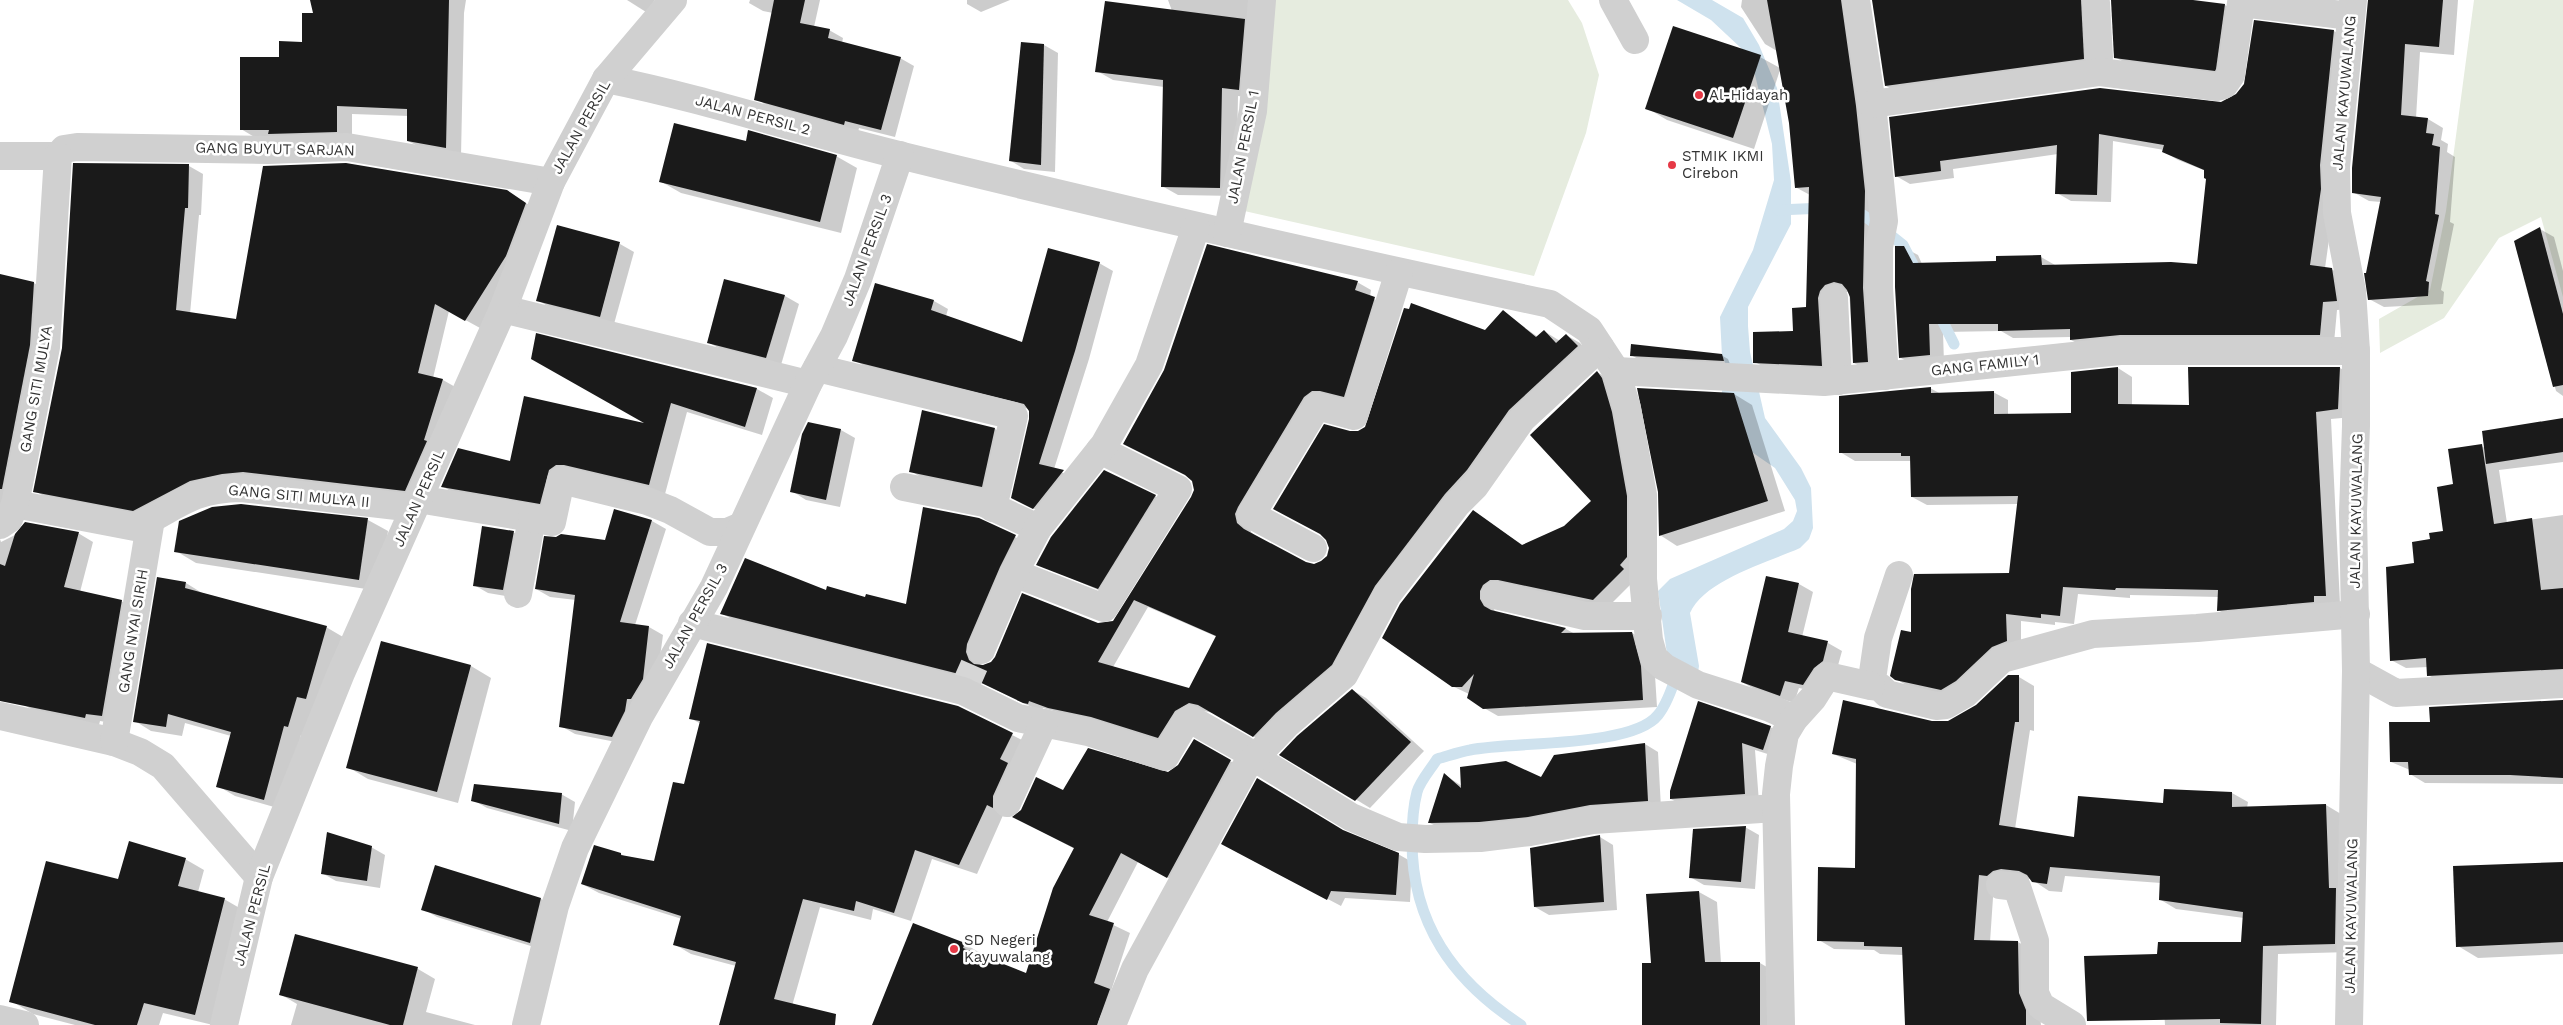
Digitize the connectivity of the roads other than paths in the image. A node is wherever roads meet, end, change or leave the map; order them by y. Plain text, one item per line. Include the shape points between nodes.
1 (673, 0) edge
2 (1262, 0) edge
3 (1613, 0) edge
4 (1856, 0) edge
5 (2096, 3) dead end
6 (2352, 8) edge
7 (1635, 40) dead end
8 (2100, 65) junction
9 (606, 79) junction
10 (1872, 104) junction
11 (900, 155) junction
12 (0, 156) edge
13 (58, 156) junction
14 (551, 182) junction
15 (1196, 227) junction
16 (1227, 233) junction
17 (1399, 272) junction
18 (1834, 298) dead end
19 (503, 309) junction
20 (1600, 347) junction
21 (2356, 351) junction
22 (1616, 371) junction
23 (812, 376) junction
24 (1885, 376) junction
25 (1838, 381) junction
26 (1100, 450) junction
27 (904, 487) dead end
28 (416, 504) junction
29 (993, 508) junction
30 (8, 514) edge
31 (532, 518) junction
32 (151, 519) junction
33 (741, 526) junction
34 (1038, 528) junction
35 (1312, 548) dead end
36 (1014, 573) junction
37 (1899, 575) dead end
38 (518, 594) dead end
39 (1495, 595) dead end
40 (2356, 614) junction
41 (1648, 616) junction
42 (692, 623) junction
43 (981, 650) tunnel mouth
44 (2356, 671) junction
45 (2563, 684) edge
46 (1871, 686) junction
47 (0, 716) edge
48 (1794, 719) junction
49 (1044, 723) junction
50 (114, 742) junction
51 (1255, 758) junction
52 (1007, 803) dead end
53 (1776, 808) junction
54 (259, 877) junction
55 (2000, 885) dead end
56 (0, 1019) edge
57 (25, 1025) edge
58 (224, 1025) edge
59 (526, 1025) edge
60 (1112, 1025) edge
61 (1781, 1025) edge
62 (2072, 1025) edge
63 (2349, 1025) edge

1 - 9 street, JALAN PERSIL
2 - 16 street, JALAN PERSIL 1 via 1253,111
3 - 7 street
4 - 10 street
5 - 8 street
6 - 8 street via 2240,4 2230,75 2224,85 2217,87
6 - 21 street, JALAN KAYUWALANG via 2336,153 2336,189 2337,213 2352,291
8 - 10 street
9 - 11 street, JALAN PERSIL 2 via 668,92
9 - 14 street, JALAN PERSIL
10 - 24 street via 1884,222 1879,247 1879,288
11 - 15 street, JALAN PERSIL 2
11 - 23 street, JALAN PERSIL 3 via 858,278 834,336
12 - 13 street, GANG BUYUT SARJAN
13 - 14 street, GANG BUYUT SARJAN via 64,149 77,147 268,150 347,147
13 - 30 street, GANG SITI MULYA via 46,347
14 - 19 street, JALAN PERSIL
15 - 16 street, JALAN PERSIL 2
15 - 26 street via 1149,365
16 - 17 street, JALAN PERSIL 2
17 - 20 street, JALAN PERSIL 2 via 1550,304 1589,330
17 - 35 street via 1354,416 1317,406 1251,515
18 - 25 street
19 - 23 street
19 - 28 street, JALAN PERSIL
20 - 22 street, JALAN PERSIL 2
20 - 51 street via 1522,419 1475,486 1457,504 1387,595 1344,675 1286,725
21 - 24 street, GANG FAMILY 1 via 2120,351
21 - 40 street, JALAN KAYUWALANG via 2353,513
22 - 25 street, GANG FAMILY 1 via 1766,381
22 - 41 street, JALAN PERSIL 2 via 1627,408 1643,495
23 - 29 street via 1014,416
23 - 33 street, JALAN PERSIL 3
24 - 25 street, GANG FAMILY 1
26 - 34 street
26 - 36 street via 1178,489 1104,608
27 - 29 street
28 - 31 street, GANG SITI MULYA II
28 - 32 street, GANG SITI MULYA II via 219,488 182,500
28 - 54 street, JALAN PERSIL via 340,673
29 - 34 street
30 - 32 street, GANG SITI MULYA II via 135,527
31 - 33 street, GANG SITI MULYA II via 552,522 561,480 670,510 710,532 727,532
31 - 38 street
32 - 50 street, GANG NYAI SIRIH
33 - 42 street, JALAN PERSIL 3 via 714,587
34 - 36 street
36 - 43 street
37 - 46 street via 1878,638
39 - 41 street via 1585,616
40 - 44 street, JALAN KAYUWALANG
40 - 46 street via 2093,634 2002,659 1965,694 1946,705 1936,706 1887,694 1880,687
41 - 48 street, JALAN PERSIL 2 via 1654,658 1664,667 1698,685
42 - 49 street via 963,691 1018,718
42 - 59 street, JALAN PERSIL 3 via 639,717 575,848 555,906
44 - 45 street via 2396,693
44 - 63 street, JALAN KAYUWALANG
46 - 48 street via 1827,676
47 - 50 street
48 - 53 street via 1785,734
49 - 51 street via 1088,732 1165,757 1190,719
49 - 52 street
50 - 54 street via 163,766
51 - 53 street via 1351,817 1398,837 1480,838 1593,820
51 - 60 street via 1245,768 1136,969
53 - 61 street
54 - 58 street, JALAN PERSIL
55 - 62 street via 2017,887 2022,897 2035,941 2035,993 2041,1006
56 - 57 street

